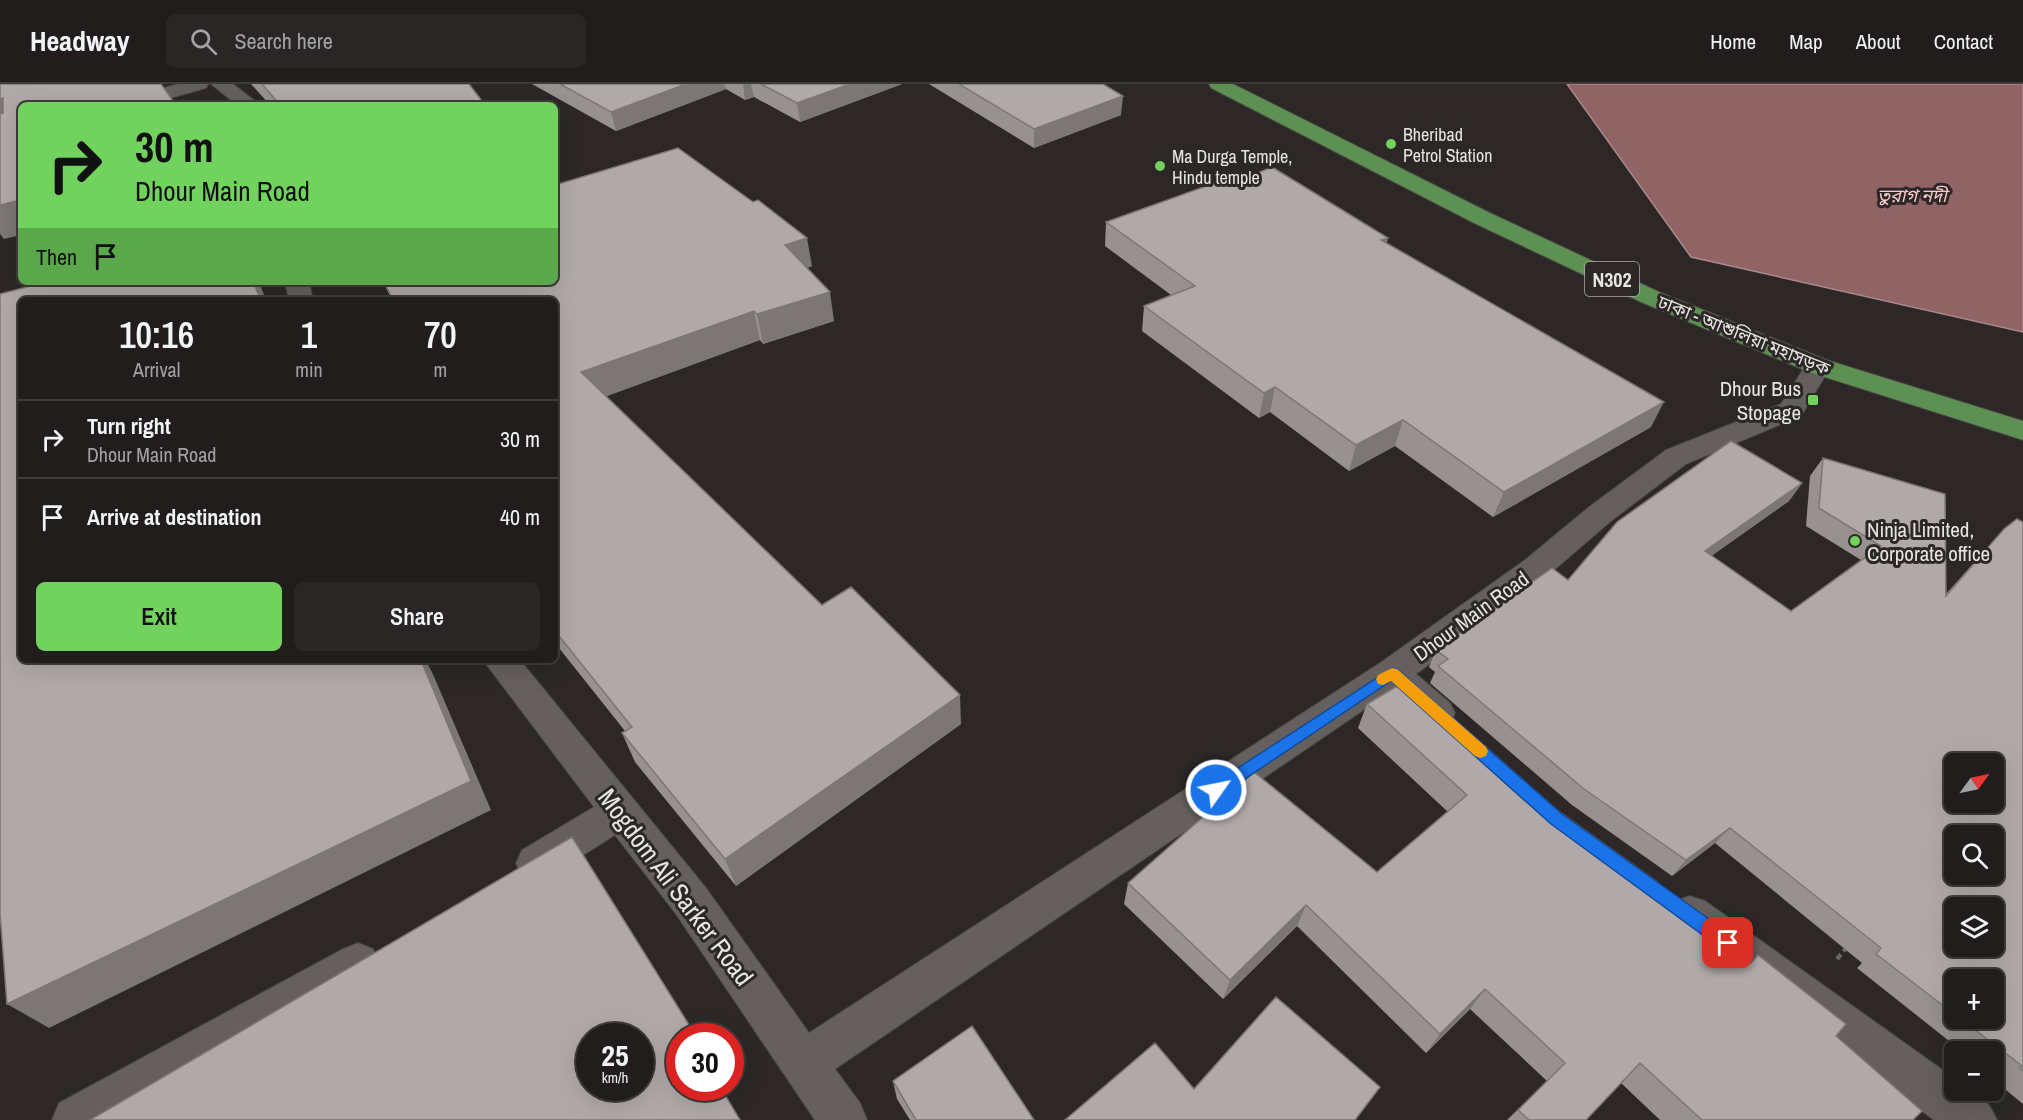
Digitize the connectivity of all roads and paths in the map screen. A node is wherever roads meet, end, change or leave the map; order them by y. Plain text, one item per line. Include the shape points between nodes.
1 (199, 84) edge
2 (220, 84) edge
3 (1218, 84) edge
4 (136, 102) edge
5 (246, 102) edge
6 (1818, 366) junction
7 (2023, 431) edge
8 (502, 663) edge
9 (1392, 673) junction
10 (1461, 735) edge
11 (620, 811) junction
12 (509, 881) edge
13 (1662, 895) edge
14 (1850, 944) edge
15 (387, 948) edge
16 (1804, 998) junction
17 (804, 1063) junction
18 (76, 1120) edge
19 (843, 1120) edge
20 (1972, 1120) edge

1 - 4 street
2 - 5 street
3 - 6 highway, ঢাকা - আশুলিয়া মহাসড়ক / N302 via 1503,228 1650,297
6 - 7 highway, ঢাকা - আশুলিয়া মহাসড়ক / N302
6 - 9 street, Dhour Main Road via 1791,410 1677,458
8 - 11 street, Mogdom Ali Sarker Road
9 - 10 street, Dhour Main Road
9 - 17 street
11 - 12 street
11 - 17 street, Mogdom Ali Sarker Road via 691,901
13 - 16 street
14 - 16 path
15 - 18 street
16 - 20 street
17 - 19 street, Mogdom Ali Sarker Road

